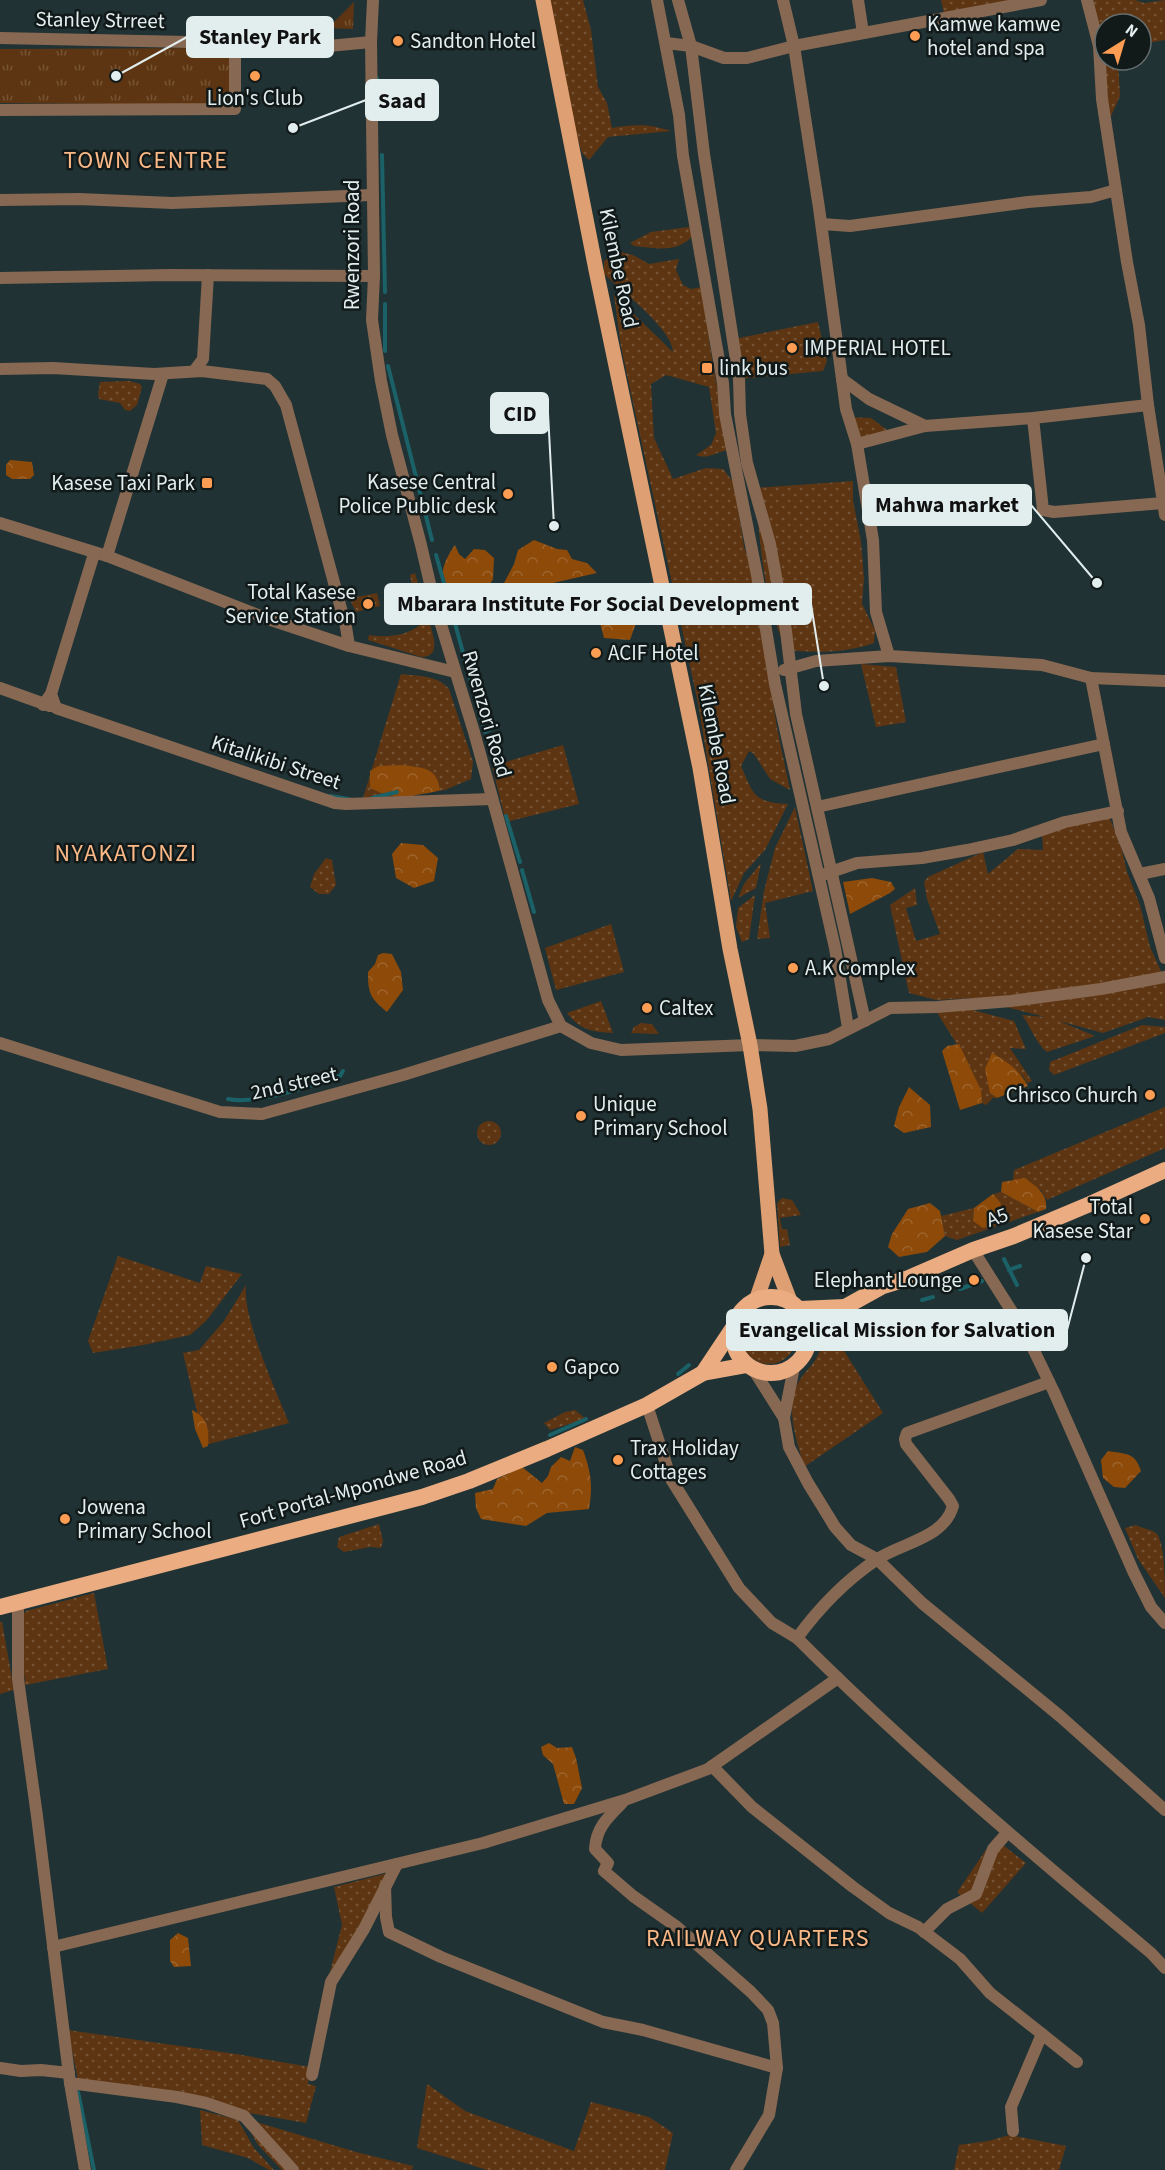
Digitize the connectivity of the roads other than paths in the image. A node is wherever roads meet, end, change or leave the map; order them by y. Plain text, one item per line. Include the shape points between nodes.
1 (373, 0) edge
2 (543, 0) edge
3 (657, 0) edge
4 (678, 0) edge
5 (783, 0) edge
6 (858, 0) edge
7 (1041, 0) edge
8 (1087, 0) edge
9 (863, 33) junction
10 (0, 38) edge
11 (371, 42) junction
12 (235, 43) junction
13 (666, 43) junction
14 (691, 46) junction
15 (794, 46) junction
16 (0, 110) edge
17 (1116, 190) junction
18 (371, 195) junction
19 (0, 200) edge
20 (822, 224) junction
21 (208, 275) junction
22 (374, 276) junction
23 (0, 278) edge
24 (203, 359) junction
25 (0, 369) edge
26 (194, 371) junction
27 (211, 372) junction
28 (163, 374) junction
29 (842, 379) junction
30 (1148, 405) junction
31 (1033, 418) junction
32 (925, 426) junction
33 (857, 444) junction
34 (1164, 509) edge
35 (0, 523) edge
36 (100, 555) junction
37 (349, 646) junction
38 (889, 656) junction
39 (790, 669) junction
40 (455, 672) junction
41 (774, 672) junction
42 (1091, 678) junction
43 (1165, 681) edge
44 (0, 688) edge
45 (51, 694) junction
46 (43, 705) junction
47 (56, 708) junction
48 (1104, 744) junction
49 (492, 799) junction
50 (817, 807) junction
51 (1118, 811) junction
52 (1165, 869) edge
53 (831, 870) junction
54 (1140, 874) junction
55 (819, 877) junction
56 (1165, 958) edge
57 (1165, 977) edge
58 (865, 1021) junction
59 (561, 1026) junction
60 (848, 1028) junction
61 (0, 1043) edge
62 (750, 1045) junction
63 (1165, 1170) edge
64 (973, 1250) junction
65 (772, 1254) junction
66 (757, 1298) junction
67 (795, 1305) junction
68 (845, 1307) junction
69 (733, 1328) junction
70 (809, 1343) junction
71 (750, 1367) junction
72 (794, 1367) junction
73 (703, 1372) junction
74 (1049, 1382) junction
75 (647, 1405) junction
76 (784, 1418) junction
77 (877, 1559) junction
78 (18, 1602) junction
79 (0, 1607) edge
80 (1165, 1623) edge
81 (797, 1638) junction
82 (838, 1678) junction
83 (712, 1766) junction
84 (625, 1800) junction
85 (1165, 1810) edge
86 (1007, 1833) junction
87 (397, 1864) junction
88 (386, 1886) junction
89 (924, 1932) junction
90 (53, 1947) junction
91 (1165, 1968) edge
92 (1042, 2034) junction
93 (1077, 2062) dead end
94 (0, 2068) edge
95 (777, 2068) junction
96 (312, 2075) dead end
97 (69, 2078) junction
98 (1013, 2131) dead end
99 (85, 2170) edge
100 (293, 2170) edge
101 (736, 2170) edge

1 - 11 street, Rwenzori Road
2 - 62 main road, Kilembe Road via 688,707
3 - 13 street
4 - 14 street
5 - 15 street
6 - 9 street
7 - 9 street
8 - 17 street via 1099,46 1102,99
9 - 15 street
10 - 12 street, Stanley Strreet
11 - 12 street, Stanley Strreet via 318,47
11 - 18 street, Rwenzori Road
12 - 16 street via 235,109
13 - 14 street
13 - 41 street via 725,414
14 - 15 street via 724,58 747,58
14 - 39 street via 739,379 747,464 772,555
15 - 20 street
17 - 20 street via 1091,197 850,226
17 - 30 street via 1140,325
18 - 19 street via 172,203
18 - 22 street, Rwenzori Road
20 - 29 street
21 - 22 street
21 - 23 street
21 - 24 street
22 - 40 street, Rwenzori Road via 372,320 389,424
24 - 26 street
24 - 27 street
25 - 28 street
26 - 27 street
26 - 28 street
27 - 37 street via 267,379 286,405
28 - 36 street via 112,544
29 - 32 street via 869,399
29 - 33 street
30 - 31 street
30 - 34 street
31 - 32 street
31 - 34 street via 1043,510
32 - 33 street
33 - 38 street via 873,540 876,612
35 - 36 street
36 - 37 street
36 - 45 street
37 - 40 street
38 - 39 street via 816,661
38 - 42 street via 1042,665
39 - 41 street
39 - 50 street
40 - 49 street, Rwenzori Road
41 - 55 street
42 - 43 street
42 - 48 street
44 - 46 street, Kitalikibi Street
45 - 46 street
45 - 47 street
46 - 47 street, Kitalikibi Street
47 - 49 street, Kitalikibi Street via 335,803
48 - 50 street
48 - 51 street
49 - 59 street, Rwenzori Road via 548,1000
50 - 53 street
51 - 53 street via 967,850 857,863
51 - 54 street via 1121,832
52 - 54 street
53 - 55 street
53 - 58 street
54 - 56 street
55 - 60 street
57 - 58 street via 1011,1001 890,1008
58 - 60 street
59 - 61 street, 2nd street via 403,1076 262,1114 220,1112
59 - 62 street via 591,1043 621,1050
60 - 62 street via 829,1039 795,1046
62 - 65 main road, Kilembe Road via 760,1109
63 - 64 highway, A5 / A5
64 - 68 highway, A5 / A5 via 883,1286
64 - 74 street via 1026,1334
65 - 66 main road, Kilembe Road
65 - 67 main road, Kilembe Road
66 - 67 highway, A5 via 779,1297
66 - 69 highway, Kilembe Road via 737,1316
67 - 68 highway, A5 / A5
67 - 70 highway, Kilembe Road via 809,1325
68 - 70 highway, A5 / A5
69 - 71 highway via 738,1354
69 - 73 highway, Fort Portal-Mpondwe Road
70 - 72 highway, A5
71 - 72 highway via 767,1373
71 - 73 highway, Fort Portal-Mpondwe Road
71 - 76 street
72 - 76 street
73 - 75 highway, Fort Portal-Mpondwe Road
74 - 77 street via 908,1433 906,1444 948,1499 951,1512 946,1521 922,1538
74 - 80 street via 1134,1573 1151,1607
75 - 78 highway, Fort Portal-Mpondwe Road via 506,1467 422,1497
75 - 81 street via 671,1479 739,1588 772,1623
76 - 77 street via 789,1447 836,1527 851,1545
77 - 81 street via 831,1596
77 - 85 street via 922,1603 1061,1717
78 - 79 highway, Fort Portal-Mpondwe Road
78 - 90 street via 18,1679
81 - 82 street
82 - 83 street
82 - 86 street
83 - 84 street
83 - 89 street via 752,1807 836,1874 889,1913
84 - 87 street via 483,1843
84 - 95 street via 604,1821 595,1840 595,1849 608,1863 604,1871 677,1927 768,2010 774,2023
86 - 89 street via 993,1849 976,1894 947,1909
86 - 91 street
87 - 88 street
87 - 90 street
88 - 95 street via 389,1932 441,1957 603,2022
88 - 96 street via 331,1982
89 - 92 street via 960,1959 990,1993
90 - 97 street
92 - 93 street
92 - 98 street via 1011,2107
94 - 97 street via 41,2070
95 - 101 street via 769,2115
97 - 99 street
97 - 100 street via 206,2103 244,2116

